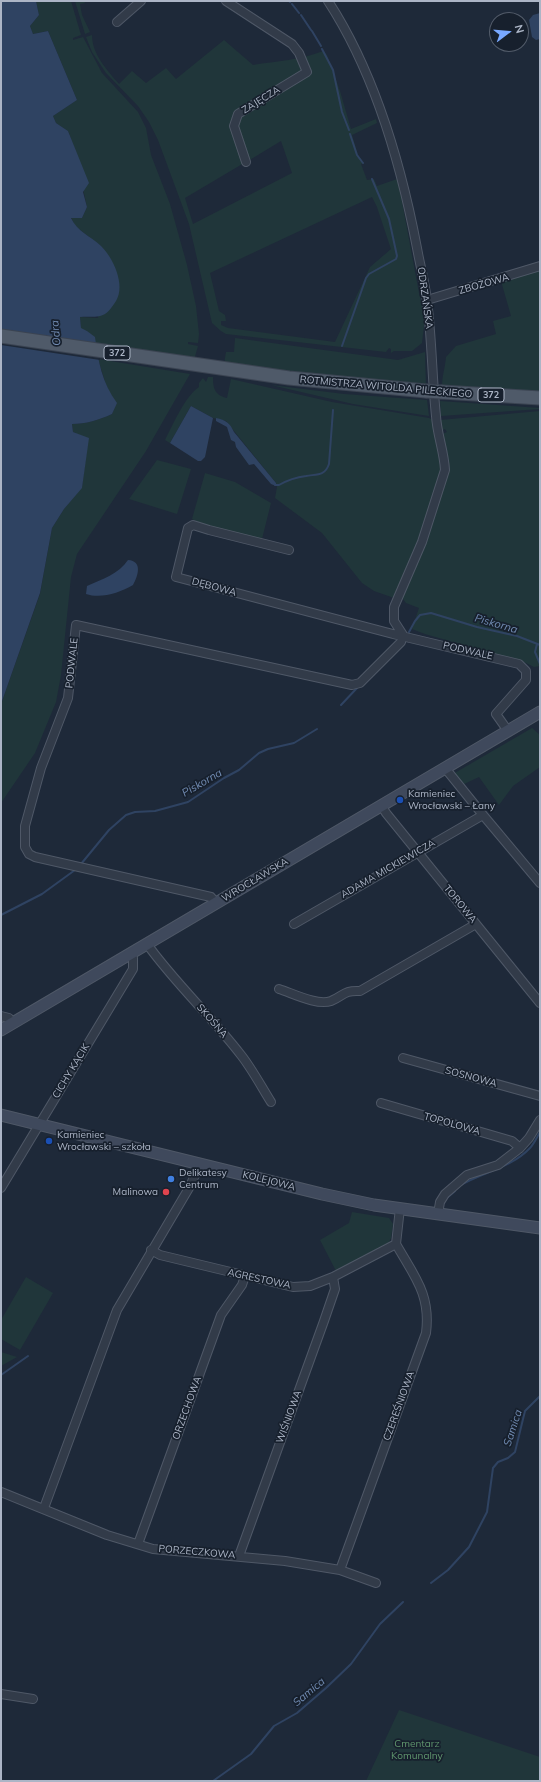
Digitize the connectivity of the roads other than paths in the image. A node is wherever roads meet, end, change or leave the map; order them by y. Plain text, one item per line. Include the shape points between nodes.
1 (141, 1) edge
2 (226, 1) edge
3 (328, 1) edge
4 (117, 22) dead end
5 (246, 162) dead end
6 (540, 266) edge
7 (427, 300) junction
8 (1, 336) edge
9 (540, 398) edge
10 (289, 550) dead end
11 (403, 635) junction
12 (540, 712) edge
13 (508, 731) junction
14 (445, 768) junction
15 (381, 805) junction
16 (483, 815) junction
17 (418, 852) junction
18 (540, 883) edge
19 (216, 903) junction
20 (294, 924) dead end
21 (476, 924) junction
22 (147, 944) junction
23 (130, 954) junction
24 (279, 989) dead end
25 (540, 1003) edge
26 (1, 1016) edge
27 (12, 1024) junction
28 (1, 1030) edge
29 (403, 1058) dead end
30 (540, 1096) edge
31 (271, 1102) dead end
32 (382, 1104) dead end
33 (1, 1115) edge
34 (540, 1120) edge
35 (40, 1124) junction
36 (520, 1148) junction
37 (198, 1163) junction
38 (1, 1188) edge
39 (400, 1208) junction
40 (438, 1214) junction
41 (540, 1228) edge
42 (396, 1244) junction
43 (151, 1250) junction
44 (246, 1276) junction
45 (333, 1277) junction
46 (1, 1492) edge
47 (44, 1508) junction
48 (138, 1544) junction
49 (239, 1556) junction
50 (340, 1570) junction
51 (376, 1583) dead end
52 (1, 1694) edge
53 (32, 1699) dead end

1 - 4 street
2 - 5 street, ZAJĘCZA via 292,44 307,72 238,114 234,126
3 - 7 street, ODRZAŃSKA via 359,58 391,143 411,218
6 - 7 street, ZBOŻOWA
7 - 11 street, ODRZAŃSKA via 436,417 445,470 422,542 396,601 394,621
8 - 9 main road, ROTMISTRZA WITOLDA PILECKIEGO / 372, bridge via 336,384
10 - 11 street, DĘBOWA via 193,524 188,528 176,577
11 - 13 street, PODWALE via 519,664 527,676 522,686 496,714
11 - 19 street, PODWALE via 401,642 365,679 357,685 352,685 76,625 68,698 41,768 25,826 25,847 29,854 35,857 211,897
12 - 13 main road, WROCŁAWSKA
13 - 14 main road, WROCŁAWSKA
14 - 15 main road, WROCŁAWSKA
14 - 16 street
15 - 17 street, TOROWA
15 - 19 main road, WROCŁAWSKA
16 - 17 street, ADAMA MICKIEWICZA
16 - 18 street
17 - 20 street, ADAMA MICKIEWICZA
17 - 21 street, TOROWA
19 - 22 main road, WROCŁAWSKA
21 - 24 street via 360,990 345,992 331,1001 320,1002
21 - 25 street, TOROWA
22 - 23 main road, WROCŁAWSKA
22 - 31 street, SKOŚNA via 158,960 241,1054
23 - 27 main road, WROCŁAWSKA
23 - 35 street, CICHY KĄCIK via 133,958 133,969
26 - 27 street via 9,1018
27 - 28 main road, WROCŁAWSKA
29 - 30 street, SOSNOWA
32 - 36 street, TOPOLOWA via 512,1141
33 - 35 main road, KOLEJOWA
34 - 36 street
35 - 37 main road, KOLEJOWA
35 - 38 street, CICHY KĄCIK
36 - 40 street via 498,1164 467,1175 445,1194 440,1202
37 - 39 main road, KOLEJOWA via 322,1194
37 - 43 street via 189,1188
39 - 40 main road, KOLEJOWA
39 - 42 street
40 - 41 main road, KOLEJOWA
42 - 45 street, AGRESTOWA
42 - 50 street, CZEREŚNIOWA via 424,1295 427,1308 426,1332
43 - 44 street, AGRESTOWA via 160,1255
43 - 47 street via 117,1310
44 - 45 street, AGRESTOWA via 292,1287 310,1286
44 - 48 street, ORZECHOWA via 221,1315
45 - 49 street, WIŚNIOWA via 335,1289
46 - 47 street, PORZECZKOWA
47 - 48 street, PORZECZKOWA via 107,1535
48 - 49 street, PORZECZKOWA via 153,1549
49 - 50 street, PORZECZKOWA
50 - 51 street, PORZECZKOWA
52 - 53 street

